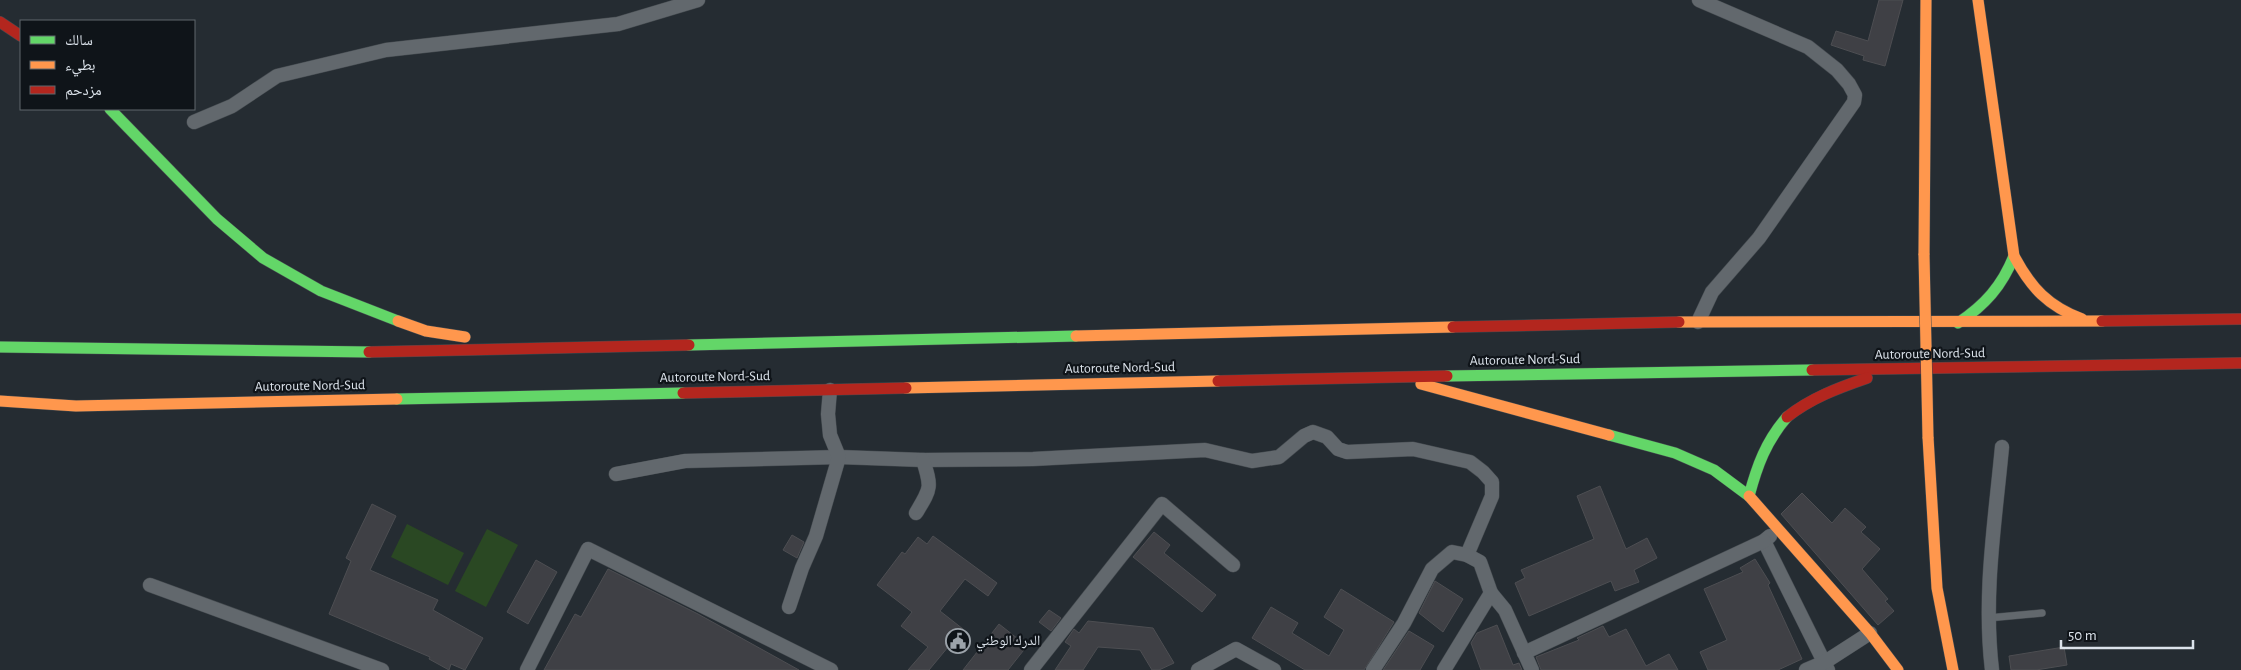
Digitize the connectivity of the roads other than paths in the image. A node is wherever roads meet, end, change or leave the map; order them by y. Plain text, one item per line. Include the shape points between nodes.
1 (698, 0) edge
2 (1700, 0) edge
3 (1926, 0) edge
4 (1978, 0) edge
5 (0, 22) edge
6 (20, 35) edge
7 (111, 110) edge
8 (194, 122) dead end
9 (2014, 256) junction
10 (2241, 318) edge
11 (2086, 321) junction
12 (1698, 322) junction
13 (1958, 322) junction
14 (0, 347) edge
15 (537, 347) junction
16 (2241, 364) edge
17 (1894, 369) junction
18 (1404, 376) junction
19 (830, 390) junction
20 (0, 401) edge
21 (76, 406) junction
22 (0, 414) edge
23 (2002, 447) dead end
24 (839, 457) junction
25 (923, 460) junction
26 (616, 474) dead end
27 (1749, 496) junction
28 (916, 513) dead end
29 (1779, 528) junction
30 (1764, 542) junction
31 (1467, 555) junction
32 (1233, 565) dead end
33 (150, 585) dead end
34 (1491, 593) junction
35 (789, 607) dead end
36 (2042, 613) dead end
37 (1987, 618) junction
38 (1870, 633) junction
39 (1524, 654) junction
40 (1827, 666) edge
41 (382, 670) edge
42 (527, 670) edge
43 (830, 670) edge
44 (1031, 670) edge
45 (1198, 670) edge
46 (1274, 670) edge
47 (1373, 670) edge
48 (1444, 670) edge
49 (1532, 670) edge
50 (1806, 670) edge
51 (1898, 670) edge
52 (1953, 670) edge
53 (1992, 670) edge

1 - 8 street via 618,24 386,50 277,76 232,106
2 - 12 street via 1808,47 1837,70 1855,95 1854,102 1759,238 1712,292
3 - 52 main road, bridge via 1924,255 1928,437 1937,588
4 - 9 main road
5 - 6 main road
7 - 15 main road via 217,219 264,258 321,291 426,331
9 - 11 main road via 2027,280 2043,297 2064,312
9 - 13 main road via 1994,295 1980,310
10 - 11 main road
11 - 13 main road
12 - 13 main road
12 - 15 main road
14 - 15 main road via 353,352
16 - 17 main road, Autoroute Nord-Sud
17 - 18 main road, Autoroute Nord-Sud
17 - 27 main road via 1820,394 1800,406 1764,446
18 - 19 main road, Autoroute Nord-Sud
18 - 27 main road via 1429,387 1675,453 1714,470
19 - 21 main road, Autoroute Nord-Sud
19 - 24 street via 830,435
20 - 21 main road, Autoroute Nord-Sud
21 - 22 main road
23 - 37 street
24 - 25 street
24 - 26 street via 685,461
24 - 35 street via 816,536
25 - 28 street via 931,483
25 - 31 street via 1033,459 1205,450 1252,461 1279,457 1304,436 1318,433 1347,452 1413,449 1470,462 1492,482 1492,496
27 - 29 main road
29 - 30 street
29 - 38 main road
30 - 39 street
30 - 40 street
31 - 34 street via 1480,562
31 - 47 street via 1452,552 1432,569 1404,623
32 - 44 street via 1162,504
33 - 41 street
34 - 39 street via 1504,610
34 - 48 street
36 - 37 lane
37 - 53 street
38 - 40 street
38 - 51 main road
39 - 49 street
40 - 50 street
42 - 43 street via 588,549
45 - 46 street via 1236,649

